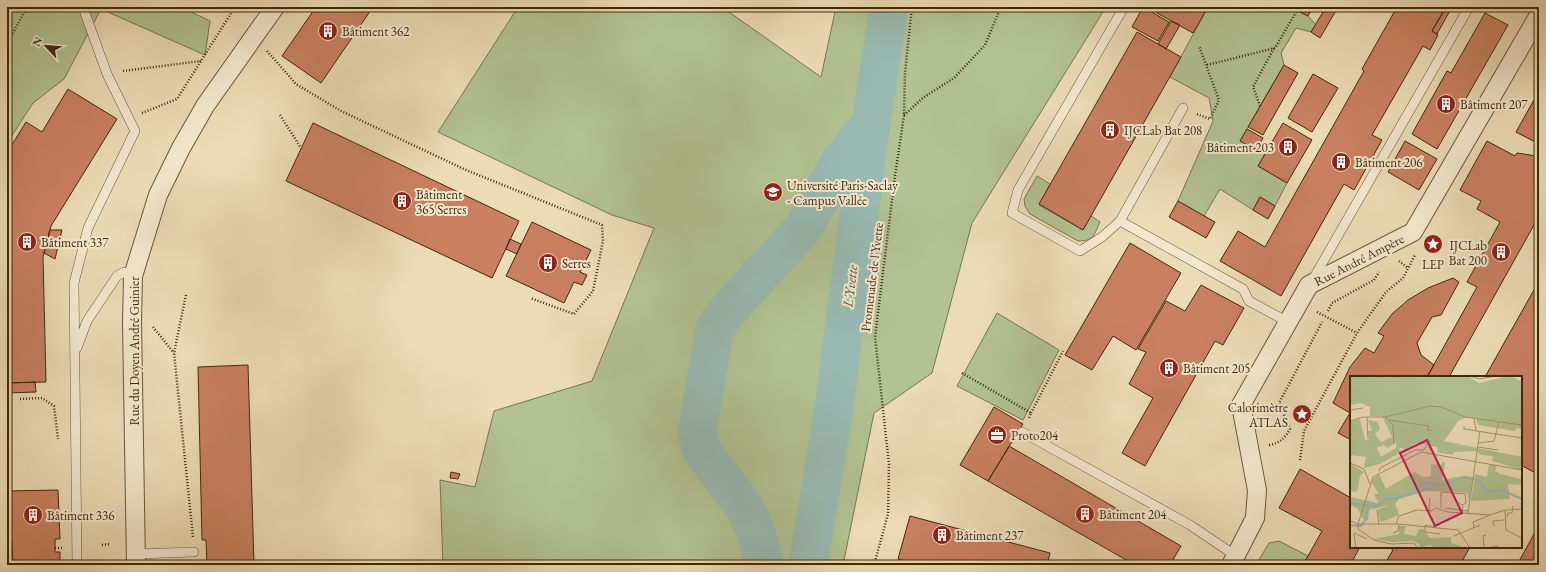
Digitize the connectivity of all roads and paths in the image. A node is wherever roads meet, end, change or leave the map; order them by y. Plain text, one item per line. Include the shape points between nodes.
1 (27, 7) edge
2 (235, 7) edge
3 (275, 7) edge
4 (912, 7) edge
5 (1001, 7) edge
6 (1124, 7) edge
7 (1299, 7) edge
8 (1469, 7) edge
9 (1536, 7) edge
10 (1539, 9) edge
11 (85, 13) dead end
12 (1539, 15) edge
13 (7, 44) edge
14 (1199, 46) dead end
15 (1275, 48) junction
16 (265, 49) dead end
17 (201, 61) junction
18 (1207, 65) junction
19 (107, 74) junction
20 (1260, 106) dead end
21 (1187, 110) joint
22 (904, 115) junction
23 (280, 116) dead end
24 (129, 118) junction
25 (301, 148) dead end
26 (1120, 221) junction
27 (1415, 255) dead end
28 (1398, 260) dead end
29 (1408, 268) junction
30 (1381, 269) dead end
31 (133, 276) junction
32 (1309, 285) junction
33 (186, 295) dead end
34 (530, 298) dead end
35 (1315, 310) dead end
36 (1328, 311) dead end
37 (1288, 322) junction
38 (1322, 322) dead end
39 (152, 326) dead end
40 (1357, 333) junction
41 (1063, 351) dead end
42 (174, 353) junction
43 (75, 354) junction
44 (962, 373) dead end
45 (20, 399) dead end
46 (1031, 413) junction
47 (1022, 432) joint
48 (58, 440) dead end
49 (1267, 445) dead end
50 (1300, 460) dead end
51 (109, 544) dead end
52 (102, 545) dead end
53 (194, 552) joint
54 (136, 559) edge
55 (1234, 561) edge
56 (77, 565) edge
57 (874, 565) edge

1 - 13 path
2 - 17 path
3 - 31 street, Rue du Doyen André Guinier via 205,106 181,148 158,195
4 - 22 path, Promenade de l'Yvette via 905,73
5 - 22 path via 985,45 954,78 924,97
6 - 26 lane via 1018,190 1012,213 1080,251
7 - 15 path
8 - 32 lane
9 - 10 lane
11 - 19 lane
12 - 32 street, Rue André Ampère via 1414,232
14 - 18 path
15 - 18 path
15 - 20 path via 1253,87
16 - 34 path via 296,84 341,111 466,170 602,225 603,240 593,291 574,314
17 - 19 path
17 - 24 path via 177,99
18 - 21 path via 1219,100 1210,120
19 - 24 lane
21 - 26 lane
22 - 57 path, Promenade de l'Yvette via 875,337 889,464 888,514
23 - 25 path
24 - 43 lane via 135,131 88,228 74,283
26 - 37 lane via 1243,289 1249,301
27 - 29 path
28 - 29 path
29 - 40 path via 1403,278 1386,292
30 - 36 path via 1374,280 1332,303
31 - 43 lane via 124,272 117,276 87,321
31 - 54 street, Rue du Doyen André Guinier
32 - 37 street, Rue André Ampère
33 - 42 path
35 - 40 path
37 - 55 street, Rue André Ampère via 1241,405 1257,490 1255,518
38 - 49 path via 1279,403 1290,429 1281,442
39 - 42 path
40 - 50 path via 1304,431
41 - 46 path
42 - 53 path
43 - 56 lane
44 - 46 path
45 - 48 path via 42,398 54,406
46 - 47 path
47 - 55 lane via 1190,525
51 - 52 path
53 - 54 lane

